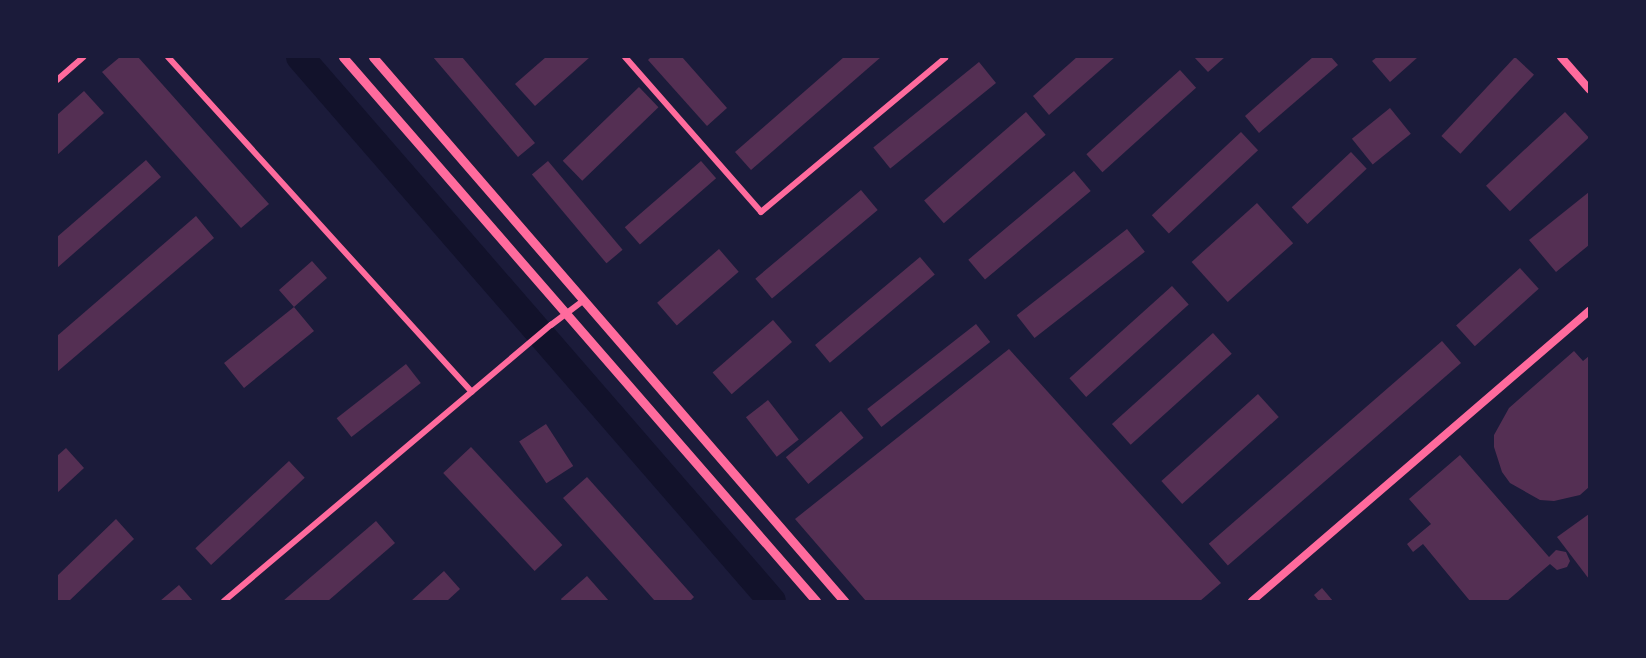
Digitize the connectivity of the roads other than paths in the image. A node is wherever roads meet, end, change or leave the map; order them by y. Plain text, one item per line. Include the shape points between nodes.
1 (83, 57) edge
2 (168, 57) edge
3 (343, 57) edge
4 (373, 57) edge
5 (625, 57) edge
6 (1561, 57) edge
7 (945, 58) edge
8 (57, 80) edge
9 (1589, 89) edge
10 (584, 301) junction
11 (1589, 311) edge
12 (565, 313) junction
13 (472, 392) junction
14 (224, 601) edge
15 (816, 601) edge
16 (844, 601) edge
17 (1252, 601) edge

1 - 8 street
2 - 13 street
3 - 12 main road
4 - 10 main road
5 - 7 street via 760,212
6 - 9 street
10 - 12 street
10 - 16 main road
11 - 17 street
12 - 13 street
12 - 15 main road
13 - 14 street

